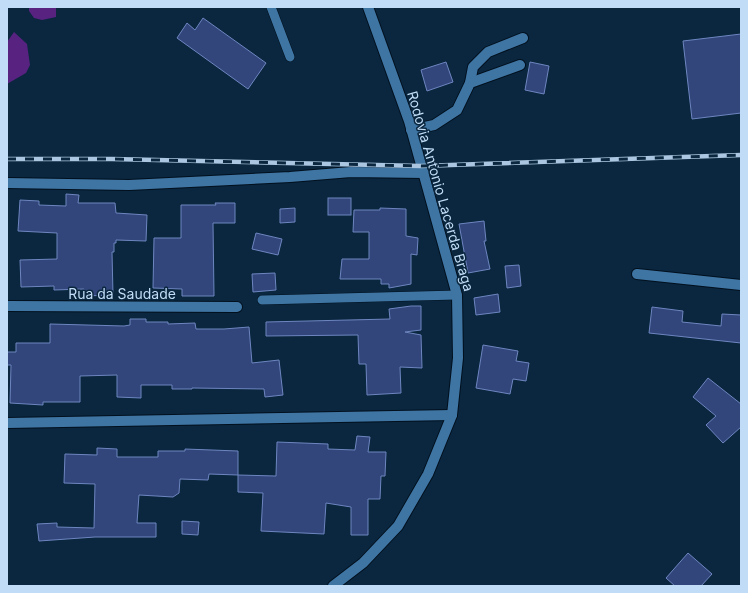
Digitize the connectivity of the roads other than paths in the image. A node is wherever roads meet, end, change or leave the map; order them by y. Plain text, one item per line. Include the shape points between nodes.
1 (271, 7) edge
2 (368, 7) edge
3 (523, 38) dead end
4 (290, 56) dead end
5 (520, 65) dead end
6 (470, 83) junction
7 (412, 130) junction
8 (424, 173) junction
9 (7, 183) edge
10 (637, 274) dead end
11 (741, 285) edge
12 (457, 296) junction
13 (262, 300) dead end
14 (7, 306) edge
15 (237, 307) dead end
16 (452, 415) junction
17 (7, 423) edge
18 (333, 586) edge

1 - 4 lane
2 - 7 street, Rodovia Antonio Lacerda Braga
3 - 6 street via 488,52 473,67
5 - 6 street
6 - 7 street via 456,110 434,125
7 - 8 street, Rodovia Antonio Lacerda Braga
8 - 9 street via 352,172 129,185
8 - 12 street, Rodovia Antonio Lacerda Braga
10 - 11 street
12 - 13 lane
12 - 16 street, Rodovia Antonio Lacerda Braga via 458,358
14 - 15 street, Rua da Saudade
16 - 17 street
16 - 18 street, Rodovia Antonio Lacerda Braga via 428,474 398,526 363,563

